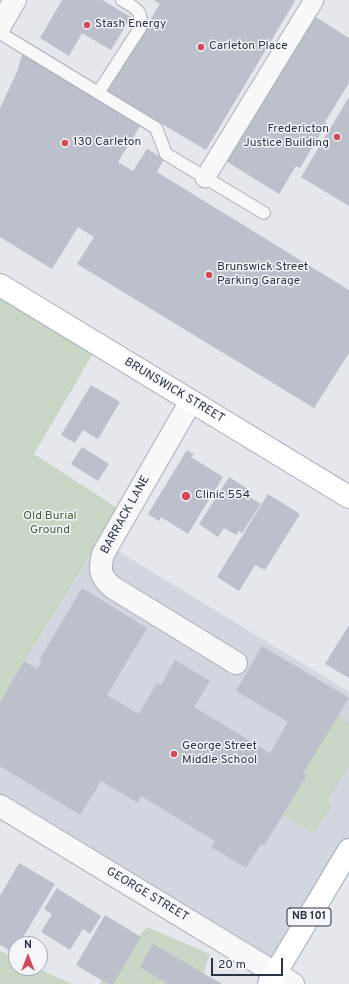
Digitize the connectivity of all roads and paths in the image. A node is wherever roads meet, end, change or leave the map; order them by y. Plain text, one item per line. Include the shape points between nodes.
1 (15, 0) edge
2 (122, 0) edge
3 (314, 0) edge
4 (0, 26) edge
5 (0, 33) edge
6 (98, 93) junction
7 (205, 178) junction
8 (264, 213) dead end
9 (0, 285) edge
10 (191, 401) junction
11 (349, 497) edge
12 (236, 663) dead end
13 (0, 806) edge
14 (349, 850) edge
15 (272, 978) edge
16 (294, 984) edge

1 - 4 street
2 - 6 lane via 140,13 140,28
3 - 7 street
5 - 6 lane
6 - 7 lane via 156,128 166,154
7 - 8 lane
9 - 10 main road, BRUNSWICK STREET
10 - 11 main road, BRUNSWICK STREET
10 - 12 street, BARRACK LANE via 103,554 101,572 112,587
13 - 15 street, GEORGE STREET
14 - 15 main road, NB 101
15 - 16 street, GEORGE STREET

